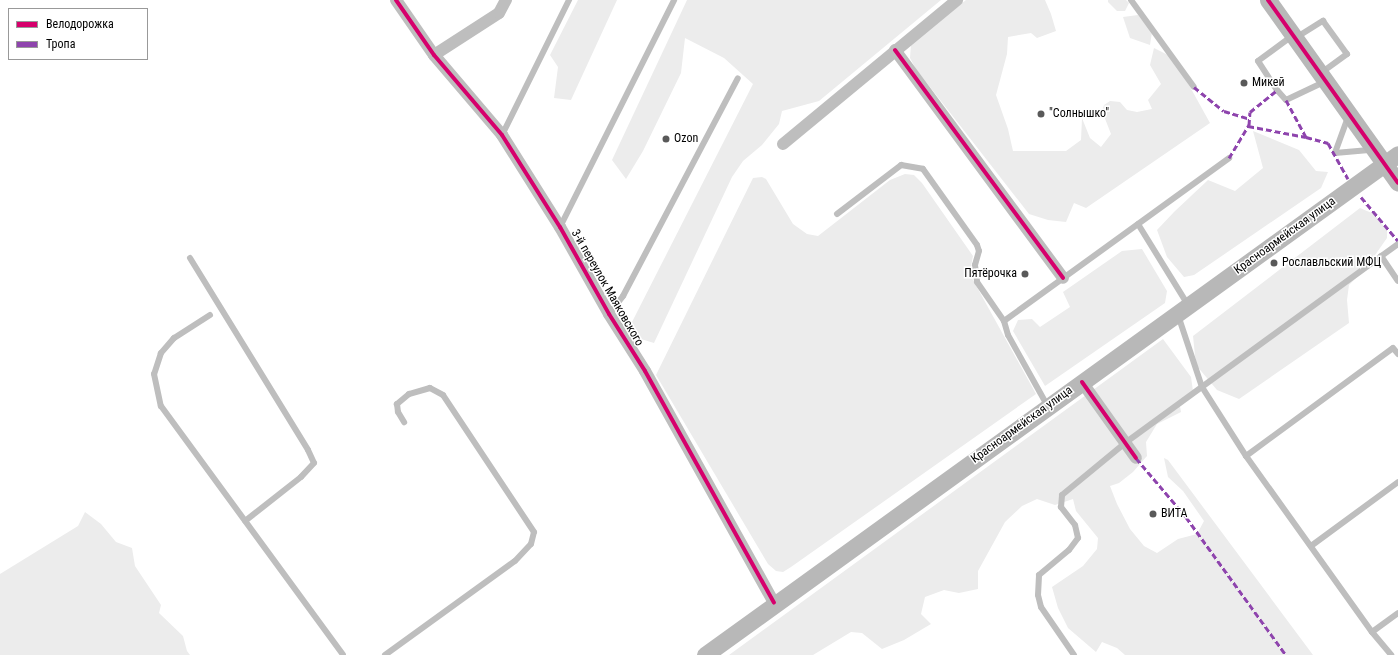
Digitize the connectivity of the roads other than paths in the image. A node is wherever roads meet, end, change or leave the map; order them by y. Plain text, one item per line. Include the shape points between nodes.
1 (396, 0) edge
2 (506, 0) edge
3 (569, 0) edge
4 (674, 0) edge
5 (957, 0) edge
6 (1131, 0) edge
7 (1268, 0) edge
8 (1294, 37) junction
9 (895, 50) junction
10 (434, 55) junction
11 (1322, 77) junction
12 (738, 78) dead end
13 (1194, 87) dead end
14 (1348, 115) junction
15 (502, 135) junction
16 (783, 144) dead end
17 (1374, 150) junction
18 (1398, 154) edge
19 (1229, 158) dead end
20 (1384, 164) junction
21 (1398, 183) edge
22 (837, 214) dead end
23 (1138, 224) junction
24 (560, 227) junction
25 (1398, 244) edge
26 (1381, 256) junction
27 (190, 258) dead end
28 (1063, 278) junction
29 (1398, 281) edge
30 (1183, 310) junction
31 (609, 314) junction
32 (210, 316) dead end
33 (1004, 321) junction
34 (1398, 354) edge
35 (1082, 382) junction
36 (1202, 387) junction
37 (1048, 407) junction
38 (404, 422) dead end
39 (1125, 443) junction
40 (1246, 456) junction
41 (1136, 458) dead end
42 (1398, 482) edge
43 (245, 521) junction
44 (1310, 546) junction
45 (774, 604) junction
46 (1398, 613) edge
47 (1372, 632) junction
48 (344, 655) edge
49 (385, 655) edge
50 (705, 655) edge
51 (1074, 655) edge
52 (1391, 655) edge

1 - 10 street, 3-й переулок Маяковского
2 - 10 street via 499,14
3 - 15 lane
4 - 24 lane
5 - 9 street
6 - 13 lane
7 - 8 main road
8 - 11 main road
8 - 11 lane via 1323,21 1347,54
8 - 11 lane via 1258,61 1277,90 1286,100
9 - 16 street
9 - 28 street
10 - 15 street, 3-й переулок Маяковского
11 - 14 main road
12 - 31 lane via 623,296
14 - 17 main road
14 - 17 lane via 1335,153
15 - 24 street, 3-й переулок Маяковского
17 - 20 main road
18 - 20 main road, Красноармейская улица
19 - 23 lane
20 - 21 main road
20 - 30 main road, Красноармейская улица
22 - 33 lane via 901,165 923,169 977,245 977,282
23 - 28 lane
23 - 30 lane
24 - 31 street, 3-й переулок Маяковского
25 - 26 lane
26 - 29 lane
26 - 36 lane
27 - 43 lane via 314,463 301,477
28 - 33 lane
30 - 35 main road, Красноармейская улица
30 - 36 lane
31 - 45 street, 3-й переулок Маяковского via 645,371
32 - 43 lane via 174,338 161,353 154,374 161,406
33 - 37 lane via 1008,334
34 - 40 lane via 1393,348
35 - 37 main road, Красноармейская улица
35 - 39 street
36 - 39 lane
36 - 40 lane
37 - 45 main road, Красноармейская улица
38 - 49 lane via 397,404 409,394 430,388 443,395 534,532 531,544 515,561
39 - 41 street
39 - 51 lane via 1062,495 1062,506 1075,525 1078,538 1069,550 1039,575 1038,595 1041,607
40 - 44 lane
42 - 44 lane
43 - 48 lane
44 - 47 lane
45 - 50 main road, Красноармейская улица
46 - 47 lane
47 - 52 lane

